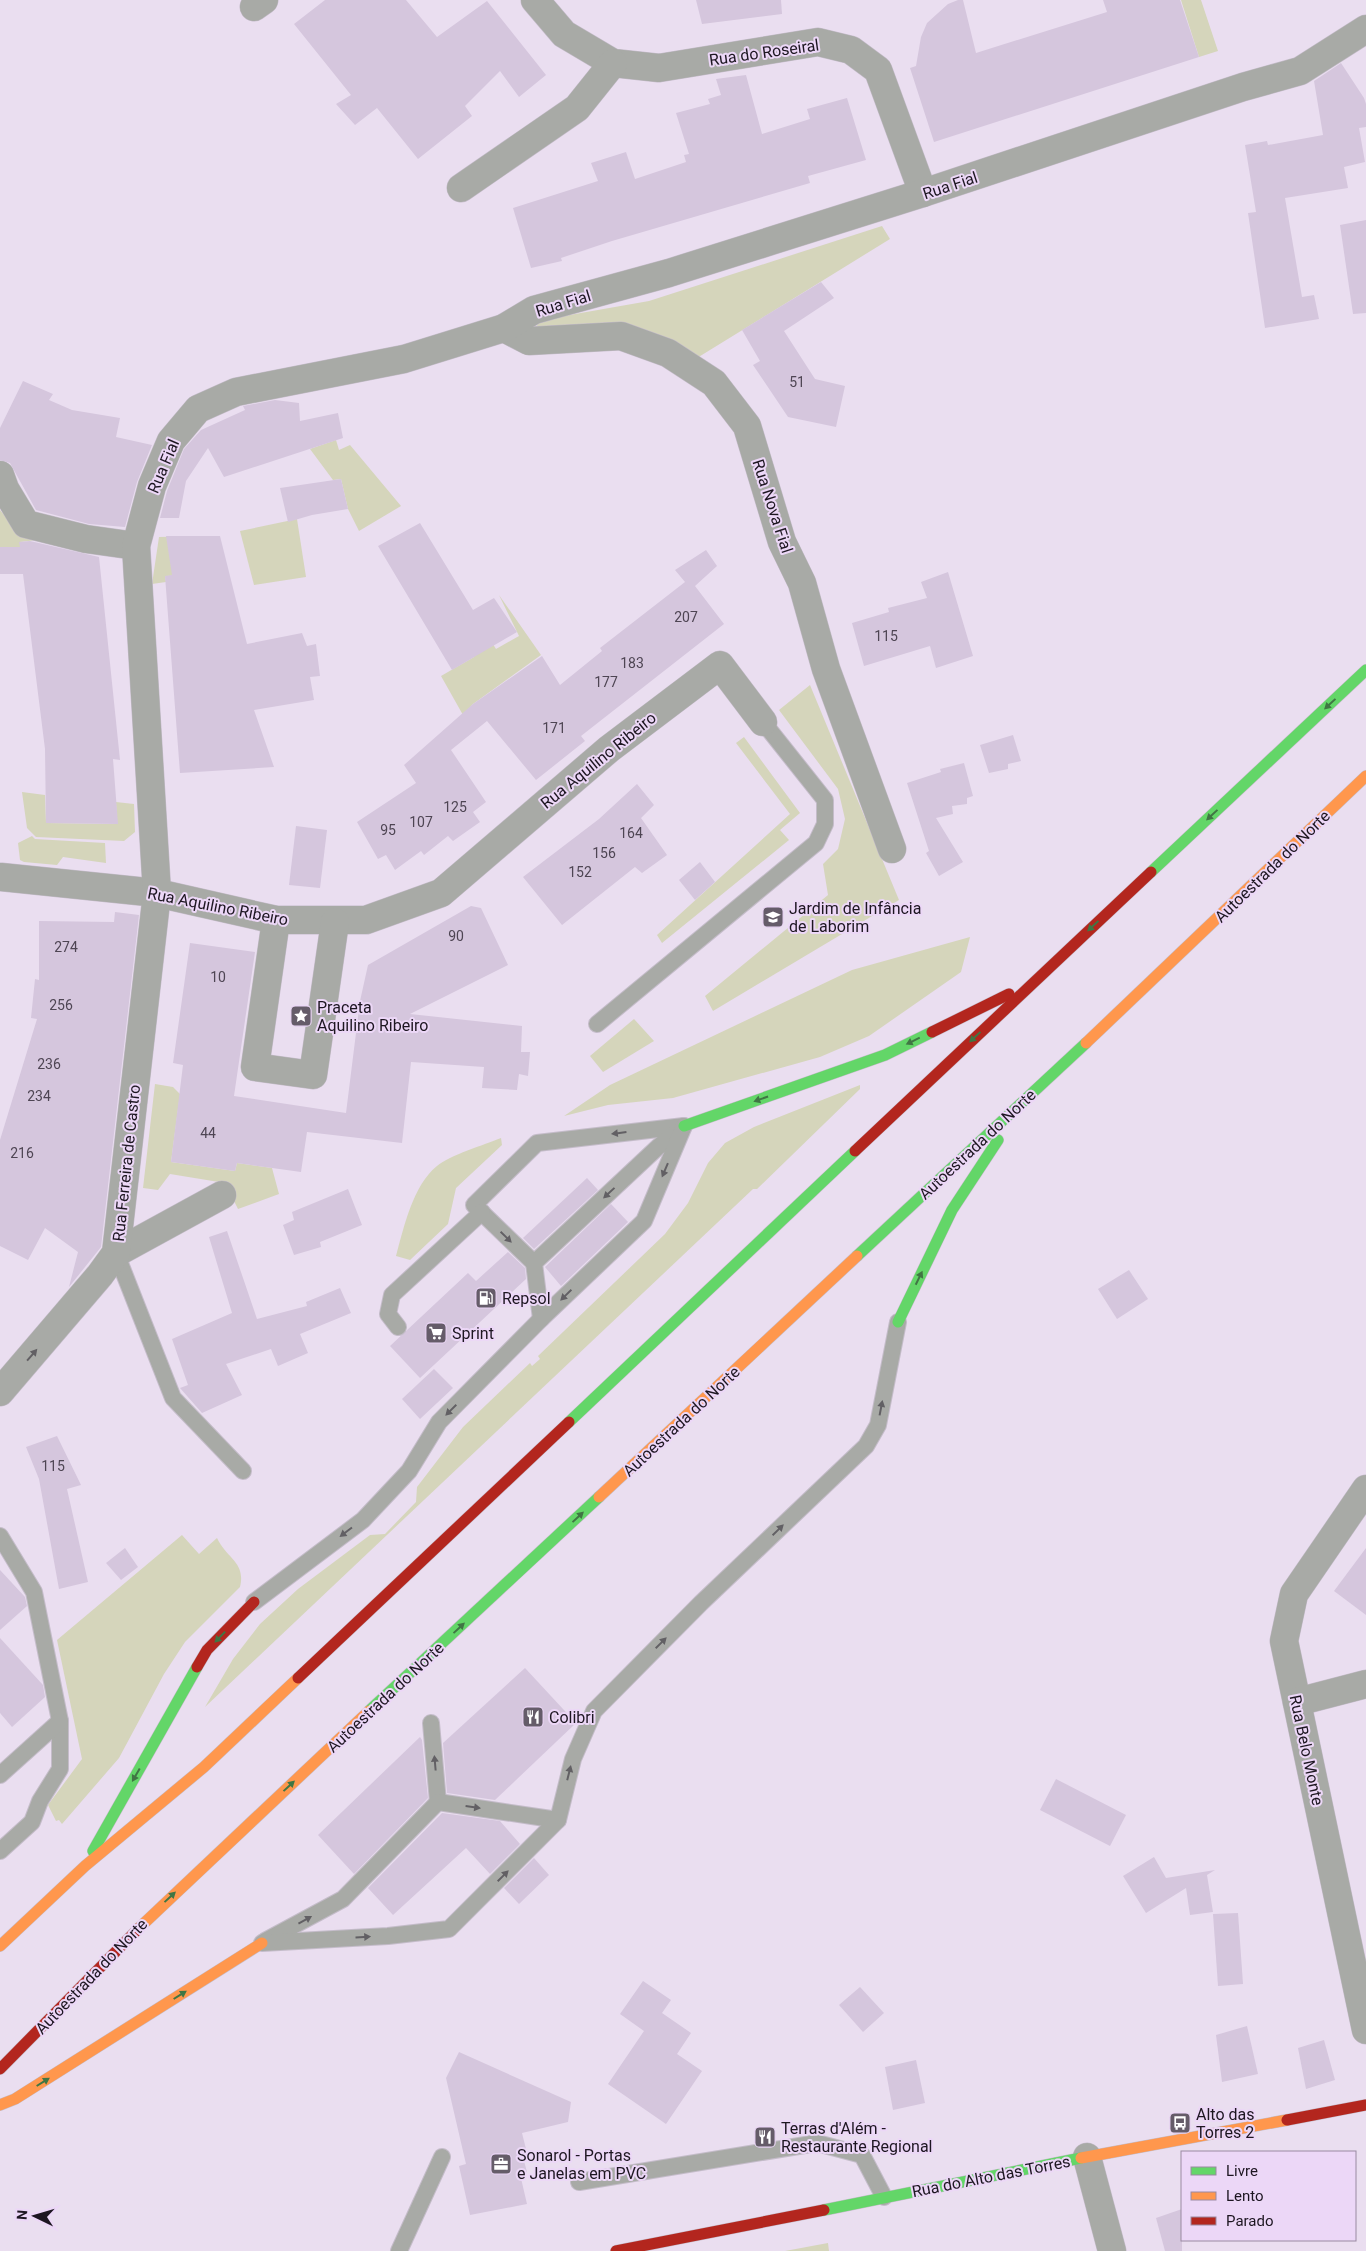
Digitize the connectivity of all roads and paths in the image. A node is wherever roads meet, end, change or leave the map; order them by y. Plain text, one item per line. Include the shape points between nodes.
1 (535, 0) edge
2 (1366, 29) edge
3 (613, 63) junction
4 (461, 188) dead end
5 (923, 194) junction
6 (504, 328) junction
7 (0, 475) edge
8 (136, 546) junction
9 (1366, 670) edge
10 (763, 722) joint
11 (1366, 776) edge
12 (892, 848) dead end
13 (0, 882) edge
14 (157, 893) junction
15 (276, 920) junction
16 (335, 922) junction
17 (1035, 981) junction
18 (597, 1024) dead end
19 (1021, 1104) junction
20 (684, 1126) junction
21 (222, 1195) dead end
22 (482, 1212) junction
23 (116, 1253) junction
24 (534, 1263) junction
25 (541, 1319) junction
26 (898, 1322) joint
27 (398, 1327) dead end
28 (0, 1392) edge
29 (243, 1471) dead end
30 (1366, 1489) edge
31 (0, 1536) edge
32 (254, 1602) joint
33 (1366, 1684) edge
34 (1297, 1702) junction
35 (60, 1721) junction
36 (432, 1723) dead end
37 (0, 1775) edge
38 (438, 1802) junction
39 (558, 1820) junction
40 (0, 1852) edge
41 (84, 1866) junction
42 (262, 1943) junction
43 (0, 1946) edge
44 (1366, 2030) edge
45 (0, 2069) edge
46 (0, 2105) edge
47 (1366, 2105) edge
48 (442, 2157) dead end
49 (1087, 2157) junction
50 (579, 2182) dead end
51 (884, 2197) junction
52 (399, 2251) edge
53 (616, 2251) edge
54 (1112, 2251) edge

1 - 3 street, Rua do Roseiral via 564,34
2 - 5 street, Rua Fial via 1300,71
3 - 4 street via 577,108
3 - 5 street, Rua do Roseiral via 659,68 818,42 851,50 878,70
5 - 6 street, Rua Fial via 669,273 534,310
6 - 8 street, Rua Fial via 404,359 236,392 198,409 170,440 152,486
6 - 12 street, Rua Nova Fial via 528,341 621,336 668,352 714,383 748,426 782,542 802,583 826,669
7 - 8 street via 26,524 86,539
8 - 14 street, Rua Fial
9 -> 17 main road
10 - 16 street, Rua Aquilino Ribeiro via 720,665 609,749 441,893 366,920
10 - 18 lane, Rua Aquilino Ribeiro via 825,800 825,824 816,843
11 - 19 main road, Autoestrada do Norte
13 - 14 street, Rua Aquilino Ribeiro
14 - 15 street, Rua Aquilino Ribeiro
14 - 23 street, Rua Ferreira de Castro
15 - 16 street, Rua Aquilino Ribeiro
15 - 16 street via 255,1067 313,1075
17 -> 20 main road via 885,1055
17 -> 41 main road via 204,1767
26 -> 19 main road via 952,1210
45 -> 19 main road, Autoestrada do Norte via 150,1916
20 -> 22 lane via 537,1143 474,1205
20 -> 24 lane
20 -> 25 lane via 644,1221
21 - 23 street
22 -> 24 lane
22 - 27 lane via 392,1295 388,1314
28 -> 23 street, Rua Ferreira de Castro
23 - 29 lane via 173,1398
24 - 25 lane
25 -> 32 lane via 438,1422 409,1471 363,1520
39 -> 26 lane via 573,1759 594,1711 701,1603 866,1446 878,1425
30 - 34 street, Rua Belo Monte via 1294,1594 1284,1641
31 - 35 lane via 34,1592
32 -> 41 main road via 207,1650
33 - 34 street
34 - 44 street, Rua Belo Monte
35 - 37 lane
35 - 40 lane via 60,1769 40,1801 32,1822
38 -> 36 lane
38 -> 39 lane
42 -> 38 lane via 343,1899
42 -> 39 lane via 449,1929
41 - 43 main road
46 -> 42 main road via 15,2099
47 - 49 main road, Rua do Alto das Torres
48 - 52 lane
49 - 51 main road, Rua do Alto das Torres
49 - 54 street
50 - 51 lane via 817,2142 862,2155
51 - 53 main road, Rua do Alto das Torres

